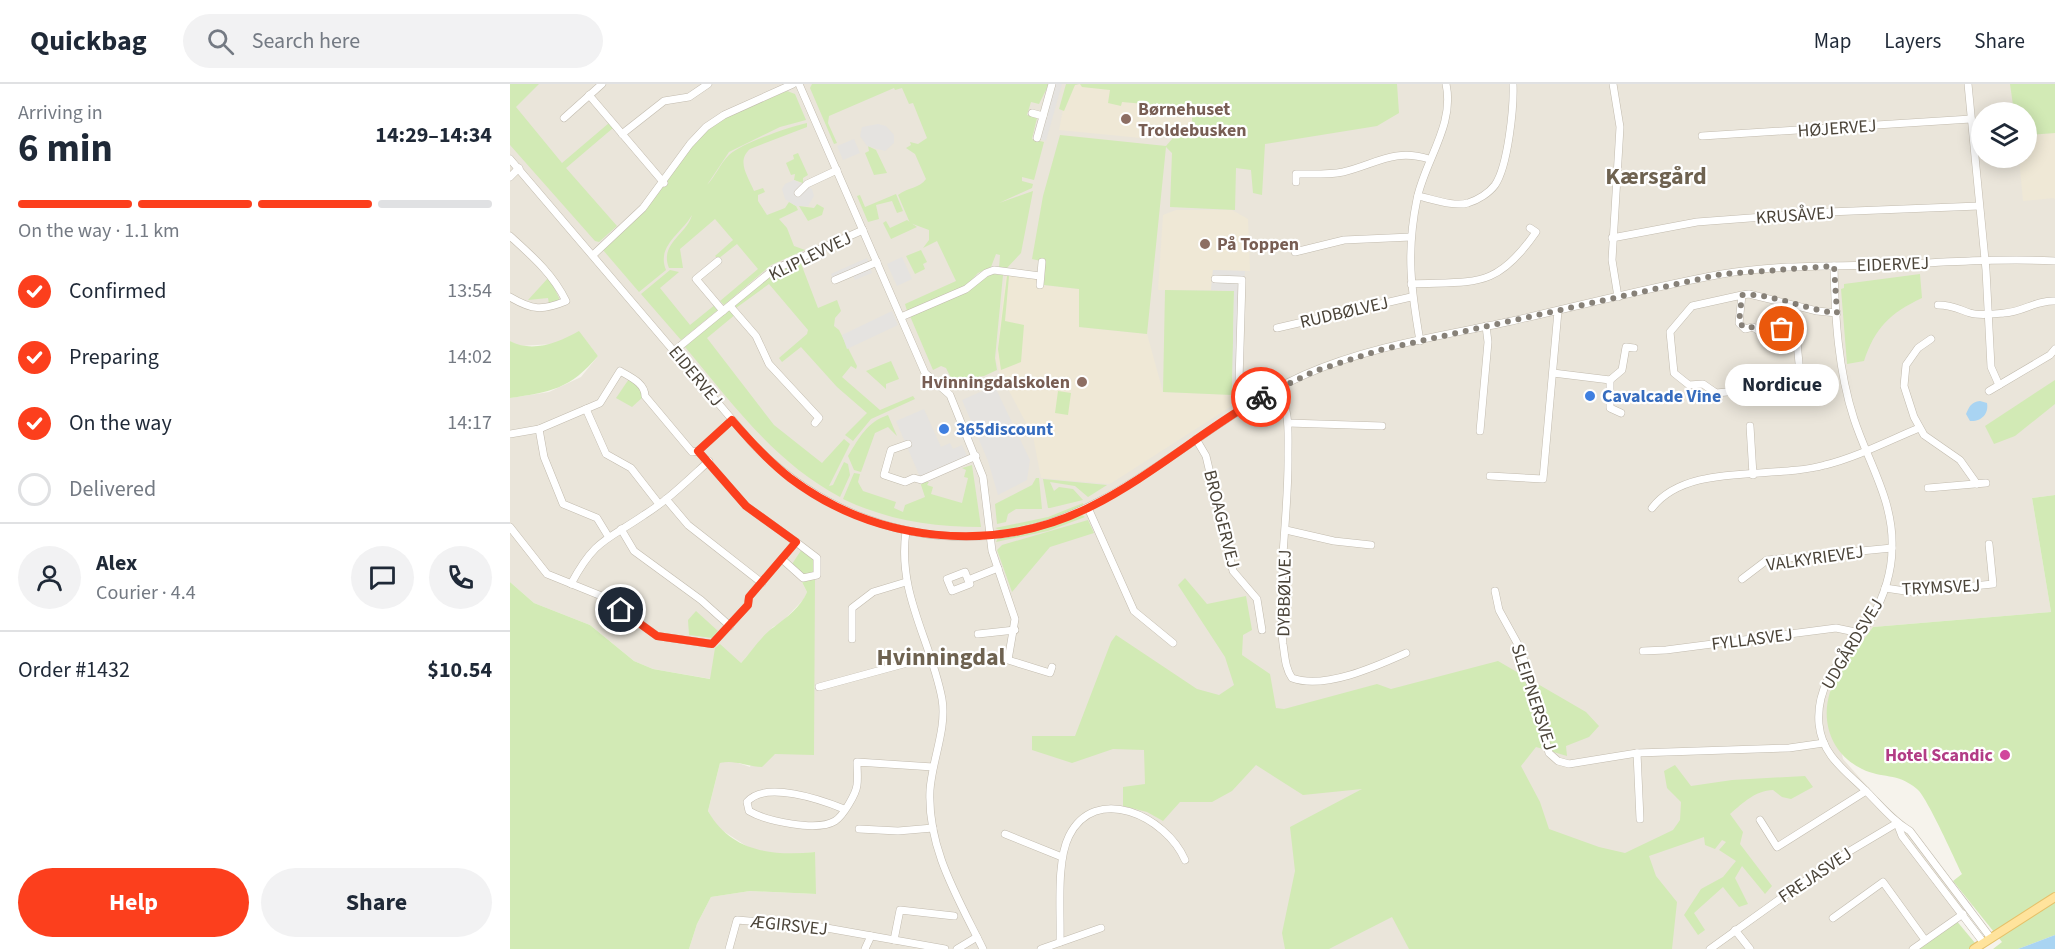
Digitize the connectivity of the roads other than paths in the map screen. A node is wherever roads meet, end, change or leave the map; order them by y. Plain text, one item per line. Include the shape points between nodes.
1 (602, 84) edge
2 (708, 84) edge
3 (794, 84) edge
4 (799, 84) edge
5 (1052, 84) edge
6 (1446, 84) edge
7 (1513, 84) edge
8 (1613, 84) edge
9 (1968, 84) edge
10 (780, 87) edge
11 (589, 95) junction
12 (1032, 113) dead end
13 (1043, 116) junction
14 (564, 117) dead end
15 (1971, 119) joint
16 (622, 134) junction
17 (1702, 136) dead end
18 (1037, 138) dead end
19 (510, 159) edge
20 (1429, 159) junction
21 (519, 168) junction
22 (1976, 168) edge
23 (837, 170) junction
24 (510, 177) edge
25 (1296, 182) dead end
26 (664, 183) junction
27 (798, 193) dead end
28 (1418, 196) junction
29 (1979, 206) junction
30 (1530, 228) dead end
31 (863, 230) junction
32 (510, 236) edge
33 (1411, 237) junction
34 (1612, 238) junction
35 (1294, 245) dead end
36 (593, 255) junction
37 (718, 261) dead end
38 (2055, 261) edge
39 (877, 262) junction
40 (1042, 262) dead end
41 (1985, 262) junction
42 (1834, 266) junction
43 (1040, 276) junction
44 (1215, 279) dead end
45 (835, 280) dead end
46 (1411, 284) junction
47 (1040, 285) dead end
48 (1742, 295) junction
49 (510, 297) edge
50 (1411, 297) junction
51 (1618, 297) junction
52 (2055, 301) edge
53 (1938, 305) dead end
54 (730, 306) junction
55 (1558, 310) junction
56 (723, 311) junction
57 (1837, 313) junction
58 (1989, 314) junction
59 (901, 317) junction
60 (1486, 327) junction
61 (1277, 328) dead end
62 (1931, 339) dead end
63 (1420, 341) junction
64 (1634, 348) dead end
65 (2055, 349) edge
66 (674, 351) junction
67 (1553, 373) junction
68 (1610, 380) junction
69 (1999, 385) junction
70 (1278, 388) junction
71 (1989, 391) dead end
72 (1249, 404) junction
73 (586, 409) junction
74 (1621, 413) dead end
75 (732, 420) junction
76 (815, 423) dead end
77 (1288, 423) junction
78 (1382, 426) dead end
79 (1750, 426) dead end
80 (1919, 428) junction
81 (539, 429) junction
82 (1480, 431) dead end
83 (510, 434) edge
84 (1196, 439) junction
85 (908, 444) dead end
86 (1866, 450) junction
87 (698, 451) junction
88 (976, 456) junction
89 (709, 461) junction
90 (1753, 475) junction
91 (1490, 476) dead end
92 (1986, 483) dead end
93 (1977, 484) junction
94 (1928, 488) dead end
95 (666, 499) junction
96 (660, 504) junction
97 (1088, 508) junction
98 (1652, 508) dead end
99 (510, 527) edge
100 (621, 529) junction
101 (1286, 530) junction
102 (906, 531) junction
103 (990, 535) junction
104 (608, 536) junction
105 (796, 542) junction
106 (1989, 544) dead end
107 (1371, 545) dead end
108 (1893, 548) junction
109 (783, 560) junction
110 (998, 568) junction
111 (1742, 579) dead end
112 (968, 580) dead end
113 (906, 582) junction
114 (762, 583) junction
115 (571, 584) junction
116 (1885, 588) junction
117 (1495, 591) dead end
118 (730, 626) junction
119 (1015, 630) junction
120 (1262, 630) dead end
121 (1860, 633) junction
122 (978, 634) dead end
123 (852, 639) dead end
124 (1173, 642) dead end
125 (1642, 651) dead end
126 (1406, 653) dead end
127 (929, 657) junction
128 (1052, 667) dead end
129 (819, 687) dead end
130 (1824, 743) junction
131 (1637, 753) junction
132 (933, 767) junction
133 (1866, 791) junction
134 (844, 809) junction
135 (1640, 819) dead end
136 (1760, 820) dead end
137 (1897, 823) junction
138 (933, 828) junction
139 (859, 829) dead end
140 (1005, 834) dead end
141 (1062, 857) junction
142 (1185, 860) dead end
143 (2055, 897) edge
144 (1968, 910) junction
145 (954, 916) dead end
146 (1960, 916) junction
147 (1833, 918) dead end
148 (1101, 928) dead end
149 (1736, 930) junction
150 (871, 936) junction
151 (977, 937) junction
152 (894, 940) junction
153 (1926, 940) junction
154 (1986, 940) junction
155 (1060, 942) junction
156 (729, 949) edge
157 (865, 949) edge
158 (945, 949) edge
159 (957, 949) edge
160 (983, 949) edge
161 (1041, 949) edge
162 (1710, 949) edge
163 (1750, 949) edge
164 (1913, 949) edge
165 (1974, 949) edge

1 - 11 street
2 - 16 street via 688,97 664,101
3 - 10 street
4 - 23 street
5 - 13 street
6 - 20 street, RUDBØLVEJ via 1448,110
7 - 28 street via 1504,162 1495,185 1467,203
8 - 34 street via 1620,145
9 - 15 street
10 - 26 street via 706,127
11 - 14 street
11 - 16 street
12 - 13 street
13 - 18 street
15 - 17 street, HØJERVEJ
16 - 26 street
19 - 21 street, EIDERVEJ
20 - 25 street via 1415,154 1393,155 1343,172 1296,174
20 - 28 street, RUDBØLVEJ
21 - 24 street
21 - 36 street, EIDERVEJ
22 - 29 street
23 - 27 street via 807,184
23 - 31 street
26 - 36 street via 623,230
28 - 33 street, RUDBØLVEJ
29 - 34 street, KRUSÅVEJ via 1697,222
29 - 41 street
30 - 46 street, RUDBØLVEJ via 1536,232 1519,256 1493,276 1475,281
31 - 39 street
31 - 54 street, KLIPLEVVEJ via 773,270
32 - 49 street via 541,263 566,301 551,307 530,308
33 - 35 street via 1344,240 1295,252
33 - 46 street, RUDBØLVEJ
34 - 51 street
36 - 66 street, EIDERVEJ
37 - 56 street via 696,279
38 - 41 street, EIDERVEJ
39 - 45 street
39 - 59 street
40 - 43 street
41 - 42 street, EIDERVEJ
41 - 58 street
42 - 51 street, EIDERVEJ via 1722,274
42 - 57 street, UDGÅRDSVEJ
43 - 47 street
43 - 59 street via 994,270 966,289
44 - 72 street via 1242,280 1239,381 1240,392
46 - 50 street, RUDBØLVEJ
48 - 48 street via 1739,323 1762,333 1782,329 1797,342 1800,374 1783,394 1760,396 1749,390 1716,393 1703,384 1689,385 1674,373 1670,332 1692,306
48 - 57 street via 1764,296
50 - 61 street, RUDBØLVEJ
50 - 63 street, RUDBØLVEJ
51 - 55 street, EIDERVEJ
52 - 58 street via 2037,303 2020,311
53 - 58 street
54 - 56 street, KLIPLEVVEJ
54 - 76 street via 756,336 769,364 819,418
55 - 60 street, EIDERVEJ
55 - 67 street
56 - 66 street, KLIPLEVVEJ
57 - 86 street, UDGÅRDSVEJ via 1845,389
58 - 69 street via 1991,367
59 - 88 street via 925,373 950,395
60 - 63 street, EIDERVEJ
60 - 82 street
62 - 80 street via 1910,356 1903,376
63 - 70 street, EIDERVEJ via 1350,358
64 - 68 street via 1626,347 1622,370
65 - 69 street
66 - 75 street, EIDERVEJ
67 - 68 street
67 - 91 street via 1543,479
68 - 74 street via 1608,402 1610,408
69 - 71 street
70 - 72 street, EIDERVEJ
70 - 77 street, DYBBØLVEJ via 1286,404
72 - 84 street, EIDERVEJ
73 - 81 street
73 - 87 street via 600,403 620,371 645,390 645,396 693,452
73 - 96 street via 606,454 631,468
75 - 87 street
75 - 102 street, EIDERVEJ via 773,464 810,492 850,513
77 - 78 street
77 - 101 street, DYBBØLVEJ
79 - 90 street
80 - 86 street
80 - 93 street via 1960,460
81 - 83 street
81 - 104 street via 544,457 563,504 597,518
84 - 97 street, EIDERVEJ
84 - 120 street, BROAGERVEJ via 1206,456 1233,571 1257,600
85 - 88 street via 891,450 884,475 905,482 921,480
86 - 90 street via 1801,471
86 - 108 street, UDGÅRDSVEJ via 1886,499
87 - 89 street
88 - 103 street via 986,492
89 - 95 street
89 - 105 street via 746,506
90 - 98 street via 1696,479 1669,490
92 - 93 street
93 - 94 street
95 - 96 street
95 - 114 street via 688,525
96 - 100 street
97 - 103 street, EIDERVEJ via 1040,526
97 - 124 street via 1134,611
99 - 115 street via 548,574
100 - 104 street
100 - 118 street via 634,551
101 - 107 street, DYBBØLVEJ
101 - 126 street, DYBBØLVEJ via 1281,628 1287,671 1292,678 1313,682 1344,676
102 - 103 street, EIDERVEJ via 943,536
102 - 113 street
103 - 110 street
104 - 115 street via 583,560
105 - 109 street
105 - 109 street via 817,558 817,575 803,578
106 - 116 street, TRYMSVEJ via 1993,584 1912,592
108 - 111 street, VALKYRIEVEJ via 1767,560
108 - 116 street, UDGÅRDSVEJ
109 - 114 street
110 - 112 street
110 - 119 street via 1014,610
113 - 123 street via 873,592 852,608
113 - 127 street
114 - 118 street
115 - 118 street via 604,597 657,636 712,644
116 - 121 street, UDGÅRDSVEJ
117 - 131 street, SLEIPNERSVEJ via 1499,610 1521,650 1549,753 1569,764
119 - 122 street
119 - 128 street via 1008,660 1050,673
121 - 125 street, FYLLASVEJ via 1836,628
121 - 130 street, UDGÅRDSVEJ via 1822,690 1819,724
127 - 129 street
127 - 132 street via 942,708
130 - 131 street, SLEIPNERSVEJ via 1789,748
130 - 133 street, UDGÅRDSVEJ via 1840,770
131 - 135 street
132 - 134 street via 856,762 857,787
132 - 138 street
133 - 136 street via 1777,847
133 - 137 street, UDGÅRDSVEJ
134 - 134 street via 830,823 800,824 758,816 749,811 747,802 752,796 786,793 812,797
137 - 144 street, UDGÅRDSVEJ via 1910,831
137 - 146 street, UDGÅRDSVEJ via 1902,836
137 - 149 street, FREJASVEJ via 1833,861
138 - 139 street
138 - 151 street via 945,873
140 - 141 street
141 - 142 street via 1069,835 1078,823 1103,811 1119,810 1158,824 1179,845
141 - 155 street
143 - 154 main road
144 - 146 street
144 - 154 street, UDGÅRDSVEJ
145 - 152 street via 900,910
146 - 153 street
146 - 154 street, UDGÅRDSVEJ
147 - 153 street via 1883,882
148 - 155 street
149 - 162 street, FREJASVEJ
149 - 163 street
150 - 152 street, ÆGIRSVEJ
150 - 156 street, ÆGIRSVEJ via 821,927 737,920
150 - 157 street
151 - 159 street
151 - 160 street
152 - 158 street, ÆGIRSVEJ
153 - 164 street
154 - 165 main road
155 - 161 street

